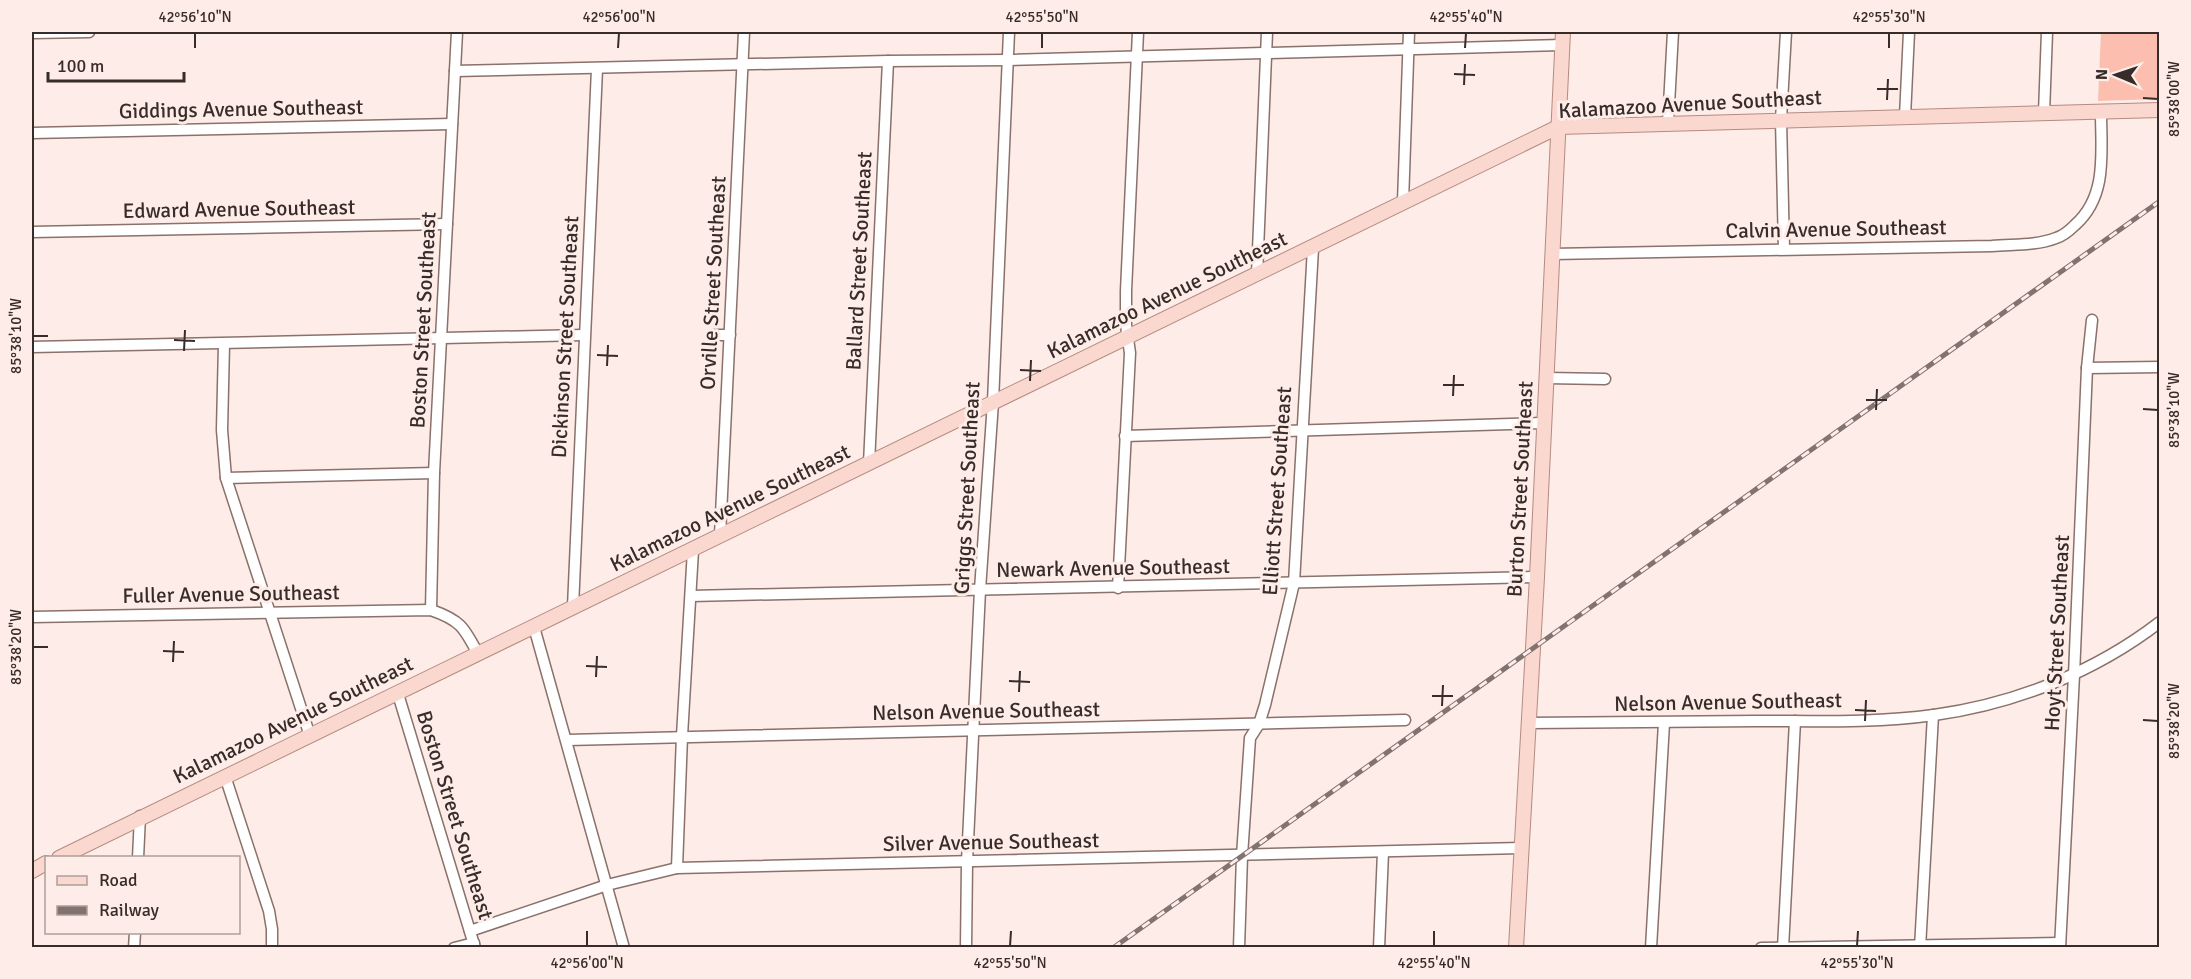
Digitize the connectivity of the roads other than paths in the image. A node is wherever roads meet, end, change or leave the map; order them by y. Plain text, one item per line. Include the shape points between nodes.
1 (89, 32) edge
2 (457, 32) edge
3 (744, 32) edge
4 (1009, 32) edge
5 (1138, 32) edge
6 (1267, 32) edge
7 (1409, 32) edge
8 (1673, 32) edge
9 (1786, 32) edge
10 (1909, 32) edge
11 (2047, 32) edge
12 (32, 33) edge
13 (1562, 38) edge
14 (1409, 49) junction
15 (1266, 53) junction
16 (1137, 56) junction
17 (1007, 60) junction
18 (888, 61) junction
19 (742, 65) junction
20 (597, 69) junction
21 (455, 71) junction
22 (2160, 110) edge
23 (2101, 112) junction
24 (2043, 113) junction
25 (1905, 117) junction
26 (1781, 120) junction
27 (452, 123) junction
28 (1668, 123) junction
29 (1558, 127) junction
30 (32, 133) edge
31 (1403, 202) junction
32 (447, 224) junction
33 (32, 232) edge
34 (1312, 248) junction
35 (1784, 249) junction
36 (1552, 254) junction
37 (1257, 275) junction
38 (2092, 320) dead end
39 (584, 335) junction
40 (715, 335) dead end
41 (730, 335) junction
42 (1128, 337) junction
43 (441, 338) junction
44 (224, 344) junction
45 (32, 347) edge
46 (2087, 368) junction
47 (2160, 368) edge
48 (1546, 378) junction
49 (1605, 379) dead end
50 (993, 402) junction
51 (1544, 423) junction
52 (1302, 430) junction
53 (1125, 436) junction
54 (869, 464) junction
55 (434, 473) junction
56 (226, 478) junction
57 (720, 536) junction
58 (693, 550) junction
59 (1537, 577) junction
60 (1294, 583) junction
61 (1118, 588) junction
62 (980, 591) junction
63 (691, 596) junction
64 (573, 607) junction
65 (431, 610) junction
66 (270, 612) junction
67 (32, 617) edge
68 (2160, 622) edge
69 (534, 627) junction
70 (478, 654) junction
71 (2074, 675) junction
72 (398, 694) junction
73 (1933, 715) junction
74 (1405, 720) dead end
75 (1795, 721) junction
76 (1528, 723) junction
77 (1664, 723) junction
78 (1259, 724) junction
79 (975, 730) junction
80 (310, 736) junction
81 (682, 736) junction
82 (567, 740) junction
83 (225, 776) junction
84 (140, 816) junction
85 (1521, 848) junction
86 (1383, 852) junction
87 (63, 856) edge
88 (138, 856) edge
89 (1242, 856) junction
90 (967, 862) junction
91 (677, 868) junction
92 (607, 885) junction
93 (473, 941) edge
94 (2060, 945) edge
95 (1920, 946) edge
96 (1783, 947) edge
97 (272, 948) edge
98 (454, 948) edge
99 (624, 948) edge
100 (966, 948) edge
101 (1239, 948) edge
102 (1378, 948) edge
103 (1516, 948) edge
104 (1651, 948) edge
105 (1761, 948) edge

1 - 12 street
2 - 21 street, Boston Street Southeast
3 - 19 street, Orville Street Southeast
4 - 17 street, Griggs Street Southeast
5 - 16 street
6 - 15 street
7 - 14 street
8 - 28 street
9 - 26 street
10 - 25 street
11 - 24 street
13 - 14 street
13 - 29 main road, Burton Street Southeast
14 - 15 street
14 - 31 street
15 - 16 street
15 - 37 street
16 - 17 street
16 - 42 street via 1126,291
17 - 18 street
17 - 50 street, Griggs Street Southeast
18 - 19 street
18 - 54 street, Ballard Street Southeast
19 - 20 street
19 - 41 street, Orville Street Southeast
20 - 21 street
20 - 39 street, Dickinson Street Southeast
21 - 27 street, Boston Street Southeast
22 - 23 main road, Kalamazoo Avenue Southeast
23 - 24 main road, Kalamazoo Avenue Southeast
23 - 35 street, Calvin Avenue Southeast via 2101,176 2097,193 2082,219 2058,238 1992,246
24 - 25 main road, Kalamazoo Avenue Southeast
25 - 26 main road, Kalamazoo Avenue Southeast
26 - 28 main road, Kalamazoo Avenue Southeast
26 - 35 street
27 - 30 street, Giddings Avenue Southeast
27 - 32 street, Boston Street Southeast
28 - 29 main road, Kalamazoo Avenue Southeast
29 - 31 main road, Kalamazoo Avenue Southeast
29 - 36 main road, Burton Street Southeast
31 - 34 main road, Kalamazoo Avenue Southeast
32 - 33 street, Edward Avenue Southeast
32 - 43 street, Boston Street Southeast
34 - 37 main road, Kalamazoo Avenue Southeast
34 - 52 street, Elliott Street Southeast
35 - 36 street, Calvin Avenue Southeast
36 - 48 main road, Burton Street Southeast
37 - 42 main road, Kalamazoo Avenue Southeast
38 - 46 street, Hoyt Street Southeast
39 - 43 street
39 - 64 street, Dickinson Street Southeast
40 - 41 street
41 - 57 street, Orville Street Southeast
42 - 50 main road, Kalamazoo Avenue Southeast
42 - 53 street
43 - 44 street
43 - 55 street, Boston Street Southeast
44 - 45 street
44 - 56 street via 222,430
46 - 47 street
46 - 71 street, Hoyt Street Southeast
48 - 49 street
48 - 51 main road, Burton Street Southeast
50 - 54 main road, Kalamazoo Avenue Southeast
50 - 62 street, Griggs Street Southeast
51 - 52 street
51 - 59 main road, Burton Street Southeast
52 - 53 street
52 - 60 street, Elliott Street Southeast
53 - 61 street
54 - 57 main road, Kalamazoo Avenue Southeast
55 - 56 street
55 - 65 street, Boston Street Southeast
56 - 66 street
57 - 58 main road, Kalamazoo Avenue Southeast
58 - 63 street
58 - 64 main road, Kalamazoo Avenue Southeast
59 - 60 street, Newark Avenue Southeast
59 - 76 main road, Burton Street Southeast
60 - 61 street, Newark Avenue Southeast
60 - 78 street, Elliott Street Southeast
61 - 62 street, Newark Avenue Southeast
62 - 63 street, Newark Avenue Southeast
62 - 79 street, Griggs Street Southeast
63 - 81 street
64 - 69 main road, Kalamazoo Avenue Southeast
65 - 66 street, Fuller Avenue Southeast
65 - 70 street via 452,617 467,633
66 - 67 street, Fuller Avenue Southeast
66 - 80 street
68 - 71 street, Nelson Avenue Southeast
69 - 70 main road, Kalamazoo Avenue Southeast
69 - 82 street
70 - 72 main road, Kalamazoo Avenue Southeast
71 - 73 street, Nelson Avenue Southeast via 1998,701
71 - 94 street, Hoyt Street Southeast
72 - 80 main road, Kalamazoo Avenue Southeast
72 - 93 street, Boston Street Southeast
73 - 75 street, Nelson Avenue Southeast
73 - 95 street
74 - 78 street, Nelson Avenue Southeast
75 - 77 street, Nelson Avenue Southeast
75 - 96 street
76 - 77 street, Nelson Avenue Southeast
76 - 85 main road, Burton Street Southeast
77 - 104 street
78 - 79 street, Nelson Avenue Southeast
78 - 89 street, Elliott Street Southeast via 1250,738
79 - 81 street, Nelson Avenue Southeast
79 - 90 street, Griggs Street Southeast
80 - 83 main road, Kalamazoo Avenue Southeast
81 - 82 street, Nelson Avenue Southeast
81 - 91 street
82 - 92 street
83 - 84 main road, Kalamazoo Avenue Southeast
83 - 97 street via 269,911
84 - 87 main road, Kalamazoo Avenue Southeast
84 - 88 street
85 - 86 street, Silver Avenue Southeast
85 - 103 main road, Burton Street Southeast
86 - 89 street, Silver Avenue Southeast
86 - 102 street
89 - 90 street, Silver Avenue Southeast
89 - 101 street, Elliott Street Southeast
90 - 91 street, Silver Avenue Southeast
90 - 100 street, Griggs Street Southeast
91 - 92 street, Silver Avenue Southeast
92 - 93 street, Silver Avenue Southeast
92 - 99 street
93 - 98 street, Silver Avenue Southeast
94 - 95 street
95 - 96 street
96 - 105 street

